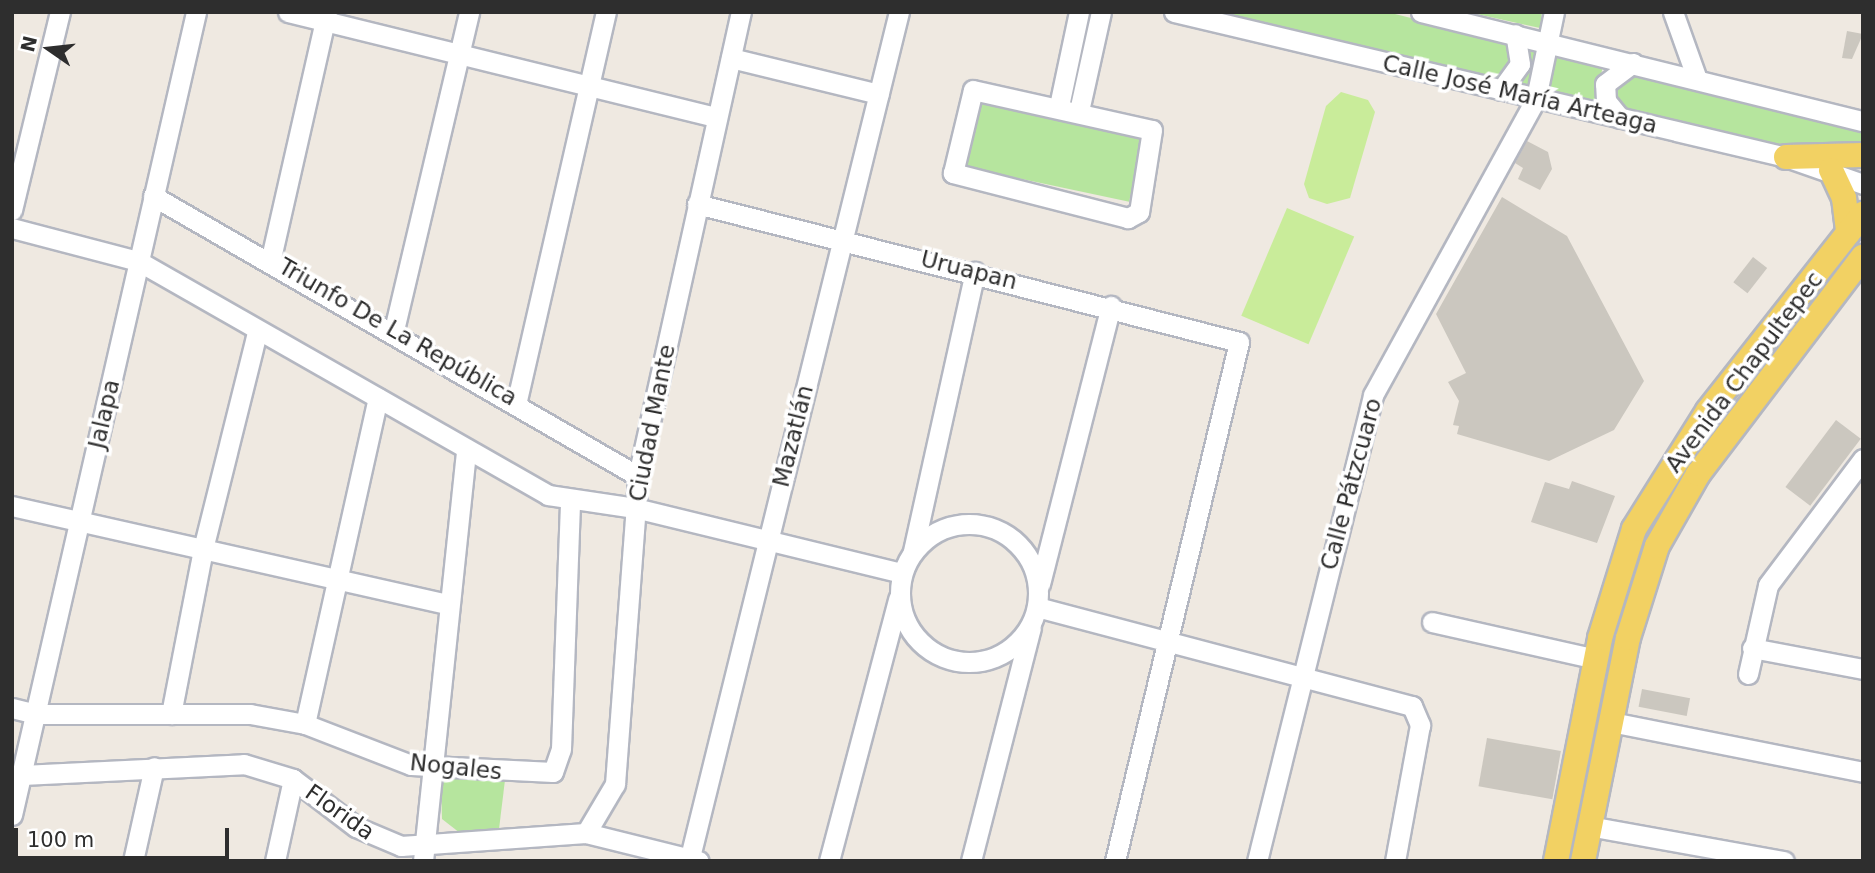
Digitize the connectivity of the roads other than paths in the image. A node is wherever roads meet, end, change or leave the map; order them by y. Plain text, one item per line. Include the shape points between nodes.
1 (60, 12) edge
2 (195, 12) edge
3 (288, 12) edge
4 (469, 12) edge
5 (606, 12) edge
6 (741, 12) edge
7 (899, 12) edge
8 (1079, 12) edge
9 (1101, 12) edge
10 (1174, 12) edge
11 (1421, 12) edge
12 (1554, 12) edge
13 (1673, 12) edge
14 (326, 17) edge
15 (1516, 34) junction
16 (1550, 41) junction
17 (459, 54) junction
18 (731, 58) junction
19 (1633, 63) junction
20 (1698, 79) junction
21 (588, 86) junction
22 (1501, 89) junction
23 (879, 94) junction
24 (1536, 98) junction
25 (1059, 106) junction
26 (1079, 111) junction
27 (716, 117) junction
28 (1620, 117) junction
29 (1863, 121) edge
30 (1863, 155) edge
31 (1786, 157) junction
32 (1831, 170) junction
33 (1863, 184) edge
34 (153, 196) junction
35 (697, 204) junction
36 (12, 210) edge
37 (1855, 224) edge
38 (12, 228) edge
39 (842, 238) junction
40 (1863, 257) edge
41 (271, 258) junction
42 (138, 261) junction
43 (975, 272) junction
44 (1111, 306) junction
45 (394, 330) junction
46 (257, 332) junction
47 (378, 398) junction
48 (517, 400) junction
49 (1709, 411) junction
50 (466, 449) junction
51 (1863, 458) edge
52 (1698, 474) junction
53 (638, 476) junction
54 (570, 503) junction
55 (12, 506) edge
56 (635, 508) junction
57 (80, 521) junction
58 (767, 539) junction
59 (203, 549) junction
60 (913, 552) junction
61 (902, 573) junction
62 (337, 579) junction
63 (900, 595) junction
64 (447, 604) junction
65 (1036, 605) junction
66 (1432, 622) dead end
67 (1628, 638) junction
68 (1168, 641) junction
69 (1752, 648) junction
70 (1598, 649) junction
71 (1863, 668) edge
72 (1748, 674) dead end
73 (1301, 675) junction
74 (12, 708) edge
75 (171, 713) junction
76 (36, 714) junction
77 (1611, 722) junction
78 (305, 724) junction
79 (154, 767) junction
80 (431, 767) junction
81 (1863, 772) edge
82 (22, 775) junction
83 (293, 779) junction
84 (12, 815) edge
85 (1590, 826) junction
86 (586, 833) junction
87 (462, 852) edge
88 (1698, 853) edge
89 (424, 854) edge
90 (693, 860) edge
91 (133, 861) edge
92 (275, 861) edge
93 (829, 861) edge
94 (971, 861) edge
95 (1115, 861) edge
96 (1257, 861) edge
97 (1395, 861) edge
98 (1556, 861) edge
99 (1583, 861) edge
100 (1784, 861) edge

1 - 36 street
2 - 34 street, Jalapa
3 - 14 street
4 - 17 street
5 - 21 street
6 - 18 street, Ciudad Mante
7 - 23 street, Mazatlán
8 - 25 street
9 - 26 street
10 - 22 street, Calle José María Arteaga
11 - 15 street
12 - 16 street, Calle Pátzcuaro
13 - 20 street
14 - 17 street
14 - 41 street
15 - 16 street
15 - 22 street via 1520,64
16 - 19 street
16 - 24 street, Calle Pátzcuaro
17 - 21 street
17 - 45 street
18 - 23 street
18 - 27 street, Ciudad Mante
19 - 20 street
19 - 28 street via 1605,84 1606,101
20 - 29 street
21 - 27 street
21 - 48 street
22 - 24 street, Calle José María Arteaga
23 - 39 street, Mazatlán
24 - 28 street, Calle José María Arteaga
24 - 73 street, Calle Pátzcuaro via 1373,395
25 - 26 street
25 - 26 street via 973,90 953,173 1135,216 1154,148 1152,130
27 - 35 street, Ciudad Mante
28 - 31 street, Calle José María Arteaga
30 - 31 main road
31 - 32 street, Calle José María Arteaga
32 - 33 street, Calle José María Arteaga
32 - 37 main road
34 - 41 street, Triunfo De La República
34 - 42 street, Jalapa
35 - 39 street, Uruapan
35 - 53 street, Ciudad Mante
37 - 49 main road, Avenida Chapultepec
38 - 42 street
39 - 43 street, Uruapan
39 - 58 street, Mazatlán
40 - 52 main road, Avenida Chapultepec
41 - 45 street, Triunfo De La República
42 - 46 street
42 - 57 street, Jalapa
43 - 44 street, Uruapan
43 - 60 street
44 - 65 street
44 - 68 street, Uruapan via 1239,342
45 - 48 street, Triunfo De La República
46 - 47 street
46 - 59 street
47 - 50 street
47 - 62 street
48 - 53 street, Triunfo De La República
49 - 52 main road via 1715,421 1695,463
49 - 70 main road, Avenida Chapultepec via 1634,529
50 - 54 street
50 - 64 street
51 - 69 street via 1779,566
52 - 67 main road, Avenida Chapultepec via 1657,547
53 - 56 street, Ciudad Mante
54 - 56 street
54 - 80 street, Nogales via 557,768 517,773
55 - 57 street
56 - 58 street
56 - 86 street, Ciudad Mante via 615,784
57 - 59 street
57 - 76 street, Jalapa
58 - 61 street
58 - 90 street, Mazatlán
59 - 62 street
59 - 75 street
60 - 61 street
60 - 65 street via 947,526 989,525 1023,549
61 - 63 street
62 - 64 street
62 - 78 street
63 - 65 street via 917,638 956,661 993,658 1023,636
63 - 93 street
64 - 80 street
65 - 68 street
65 - 94 street
66 - 70 street
67 - 70 main road
67 - 77 main road, Avenida Chapultepec
68 - 73 street
68 - 95 street
69 - 71 street
69 - 72 street
70 - 77 main road via 1609,674
70 - 98 main road, Avenida Chapultepec
73 - 96 street, Calle Pátzcuaro
73 - 97 street via 1417,710 1420,725
74 - 76 street, Nogales
75 - 76 street, Nogales
75 - 78 street, Nogales via 250,714
76 - 82 street, Jalapa
77 - 81 street
77 - 85 main road, Avenida Chapultepec
78 - 80 street, Nogales via 389,759
79 - 82 street, Florida
79 - 83 street, Florida via 244,764
79 - 91 street
80 - 89 street
82 - 84 street, Jalapa
83 - 89 street, Florida via 376,839
83 - 92 street
85 - 88 street
85 - 99 main road, Avenida Chapultepec
86 - 87 street, Florida
86 - 90 street, Florida
87 - 89 street, Florida
88 - 100 street

